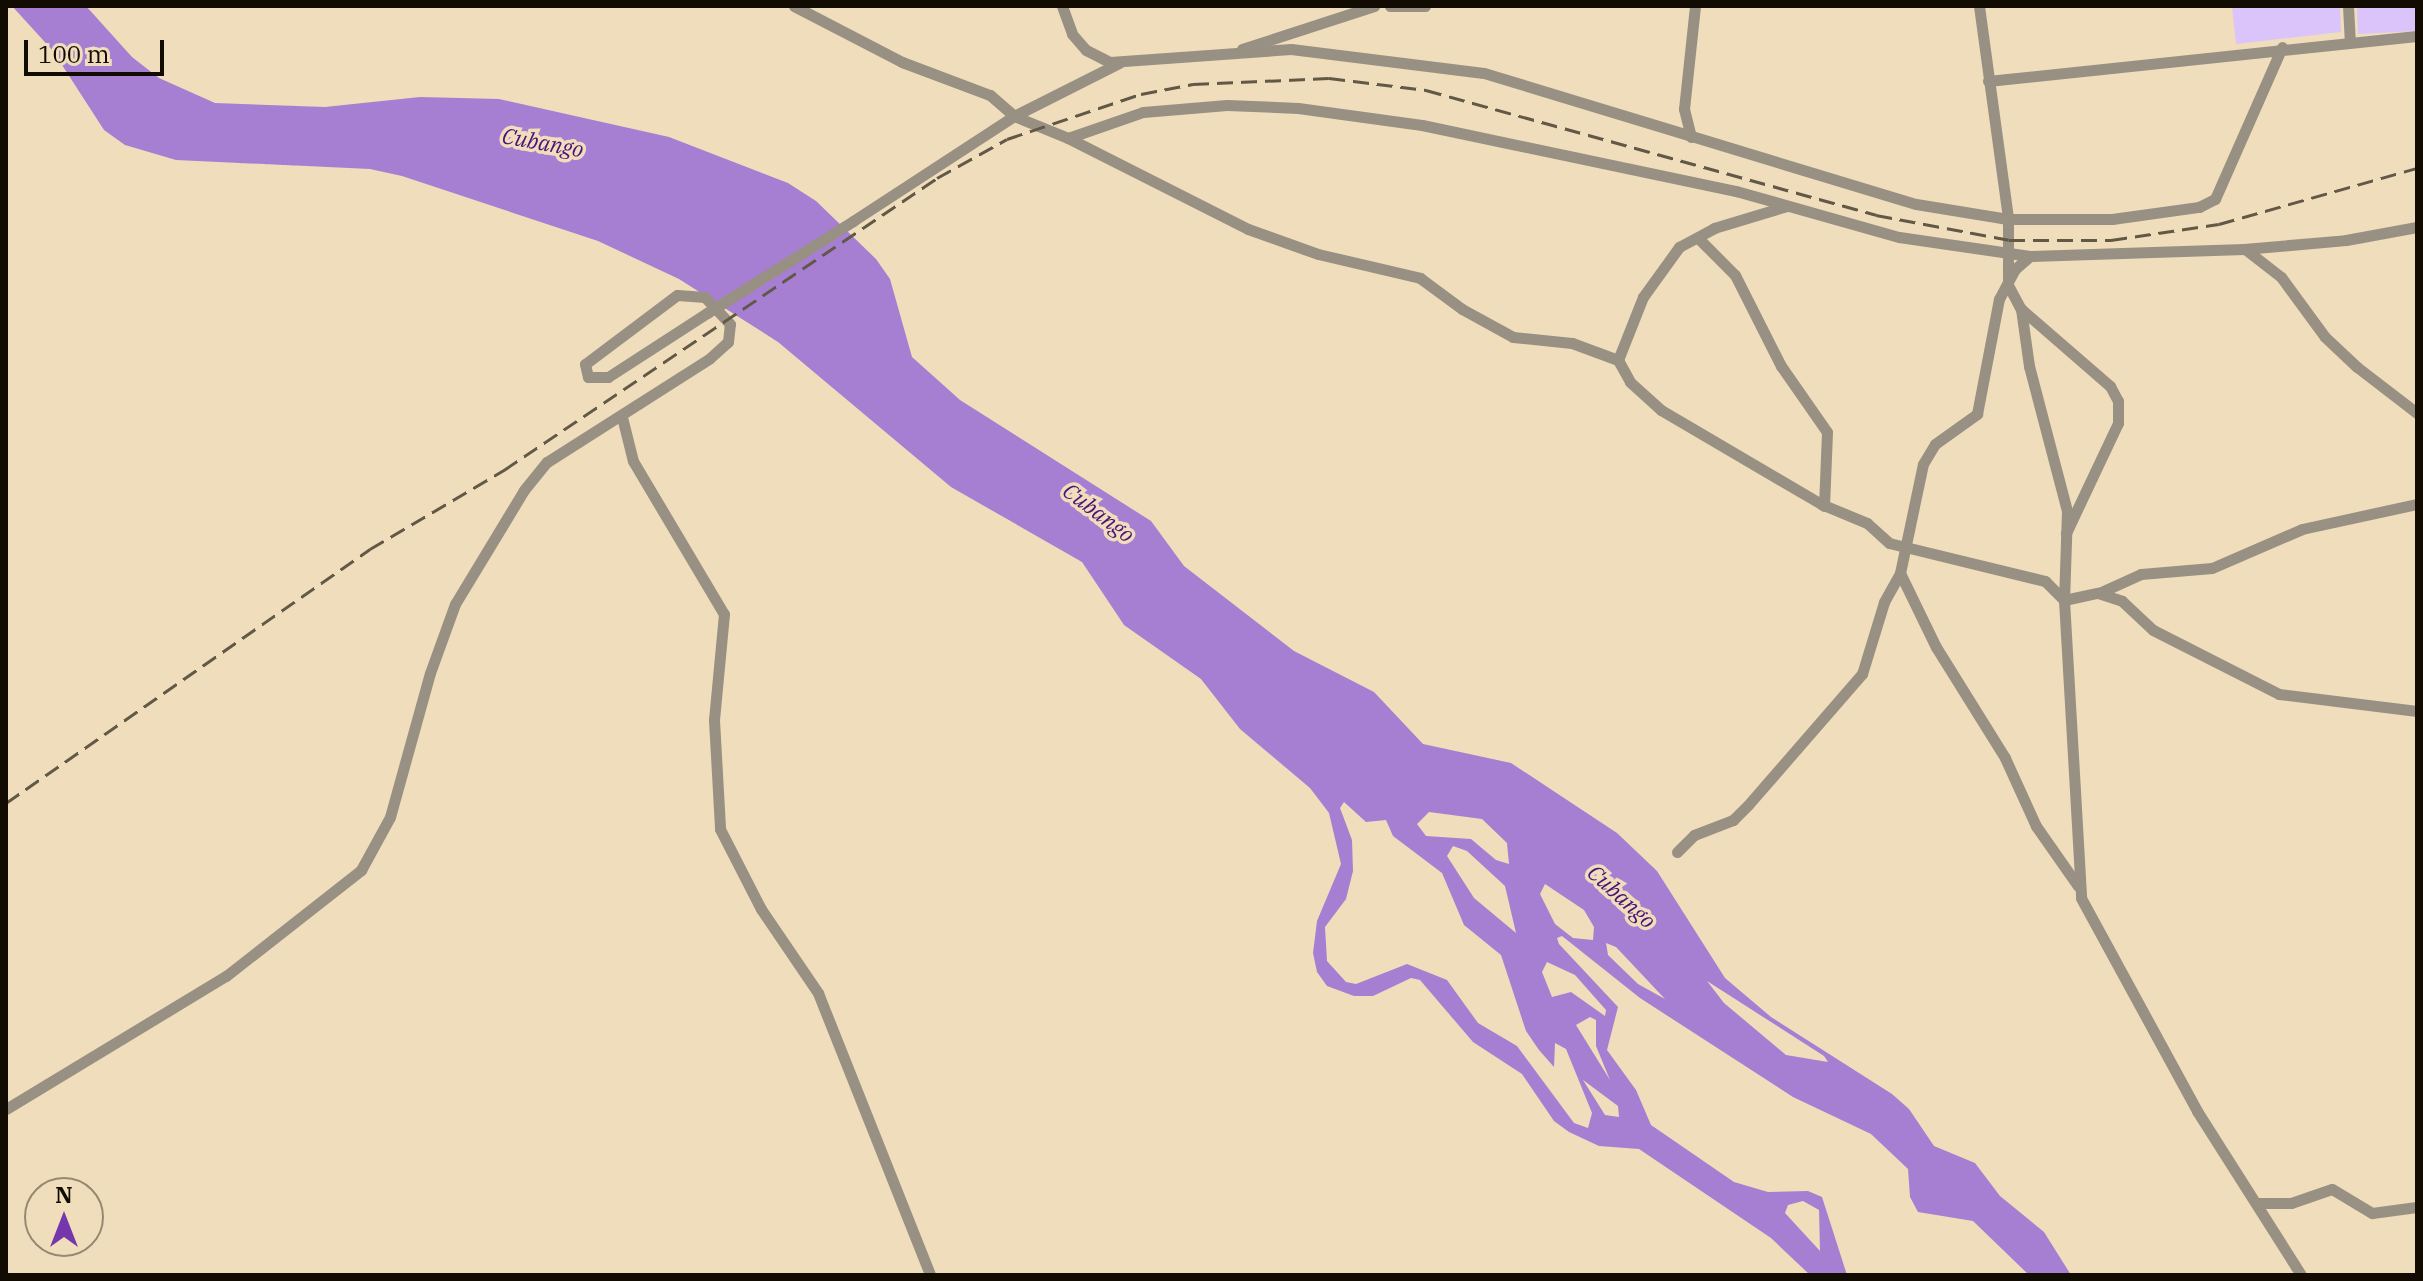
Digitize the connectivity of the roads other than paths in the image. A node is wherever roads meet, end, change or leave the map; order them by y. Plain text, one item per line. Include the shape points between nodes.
1 (794, 6) edge
2 (1062, 6) edge
3 (1374, 6) edge
4 (1390, 6) edge
5 (1425, 6) edge
6 (1695, 6) edge
7 (1979, 6) edge
8 (2348, 6) edge
9 (2417, 36) edge
10 (2350, 40) junction
11 (2282, 47) junction
12 (1237, 51) junction
13 (1120, 63) junction
14 (1988, 81) junction
15 (1014, 116) junction
16 (1691, 137) junction
17 (1068, 138) junction
18 (1789, 206) junction
19 (2008, 219) junction
20 (2417, 227) edge
21 (1698, 238) junction
22 (2244, 249) junction
23 (2006, 253) junction
24 (2030, 256) junction
25 (2008, 285) junction
26 (2021, 309) junction
27 (1618, 360) junction
28 (2417, 413) edge
29 (622, 417) junction
30 (2417, 504) edge
31 (1824, 506) junction
32 (2066, 533) junction
33 (1904, 550) junction
34 (1900, 573) junction
35 (2098, 593) junction
36 (2064, 600) junction
37 (2417, 711) edge
38 (1677, 852) dead end
39 (2078, 886) junction
40 (6, 1109) edge
41 (2257, 1203) junction
42 (2417, 1207) edge
43 (930, 1275) edge
44 (2301, 1275) edge

1 - 15 street via 902,62 990,95
2 - 13 street via 1072,34 1086,50
3 - 12 street
4 - 5 street
6 - 16 street via 1684,109
7 - 14 street
8 - 10 street
9 - 10 street
10 - 11 street
11 - 14 street
11 - 19 street via 2215,199 2199,207 2112,219
12 - 13 street
12 - 16 street via 1291,49 1484,73
13 - 15 street
14 - 19 street
15 - 17 street
15 - 29 street, bridge via 853,221 707,313 608,377 588,377 585,364 677,295 705,297 728,319 730,337 724,348
16 - 19 street via 1916,204
17 - 18 street via 1102,123 1163,110 1298,108 1422,125
17 - 27 street via 1248,229 1318,254 1420,278 1513,337 1572,343
18 - 21 street
18 - 23 street via 1899,237
19 - 23 street
20 - 22 street
21 - 27 street via 1679,247 1643,297
21 - 31 street via 1735,275 1781,366 1827,432
22 - 24 street
22 - 28 street via 2274,270 2325,337
23 - 24 street
23 - 25 street
24 - 25 street via 2015,269
25 - 26 street
25 - 33 street via 1999,299 1981,406 1968,423 1935,444 1923,464
26 - 32 street via 2029,366 2067,511
26 - 32 street via 2110,386 2118,401 2118,423
27 - 31 street via 1630,382 1661,410
29 - 40 street via 547,462 524,490 455,604 390,817 361,870 226,976
29 - 43 street via 629,454 724,614 714,720 720,829 761,909 818,993
30 - 35 street via 2302,529 2212,568 2141,574
31 - 33 street via 1867,523
32 - 36 street
33 - 34 street
33 - 36 street via 2045,581
34 - 38 street via 1884,602 1865,668 1830,716 1733,820 1700,831
34 - 39 street via 1936,647 2005,758 2036,826
35 - 36 street
35 - 37 street via 2122,601 2153,630 2279,694
36 - 39 street via 2075,742
39 - 41 street via 2097,931 2197,1111
41 - 42 street via 2291,1203 2332,1189 2372,1213
41 - 44 street

